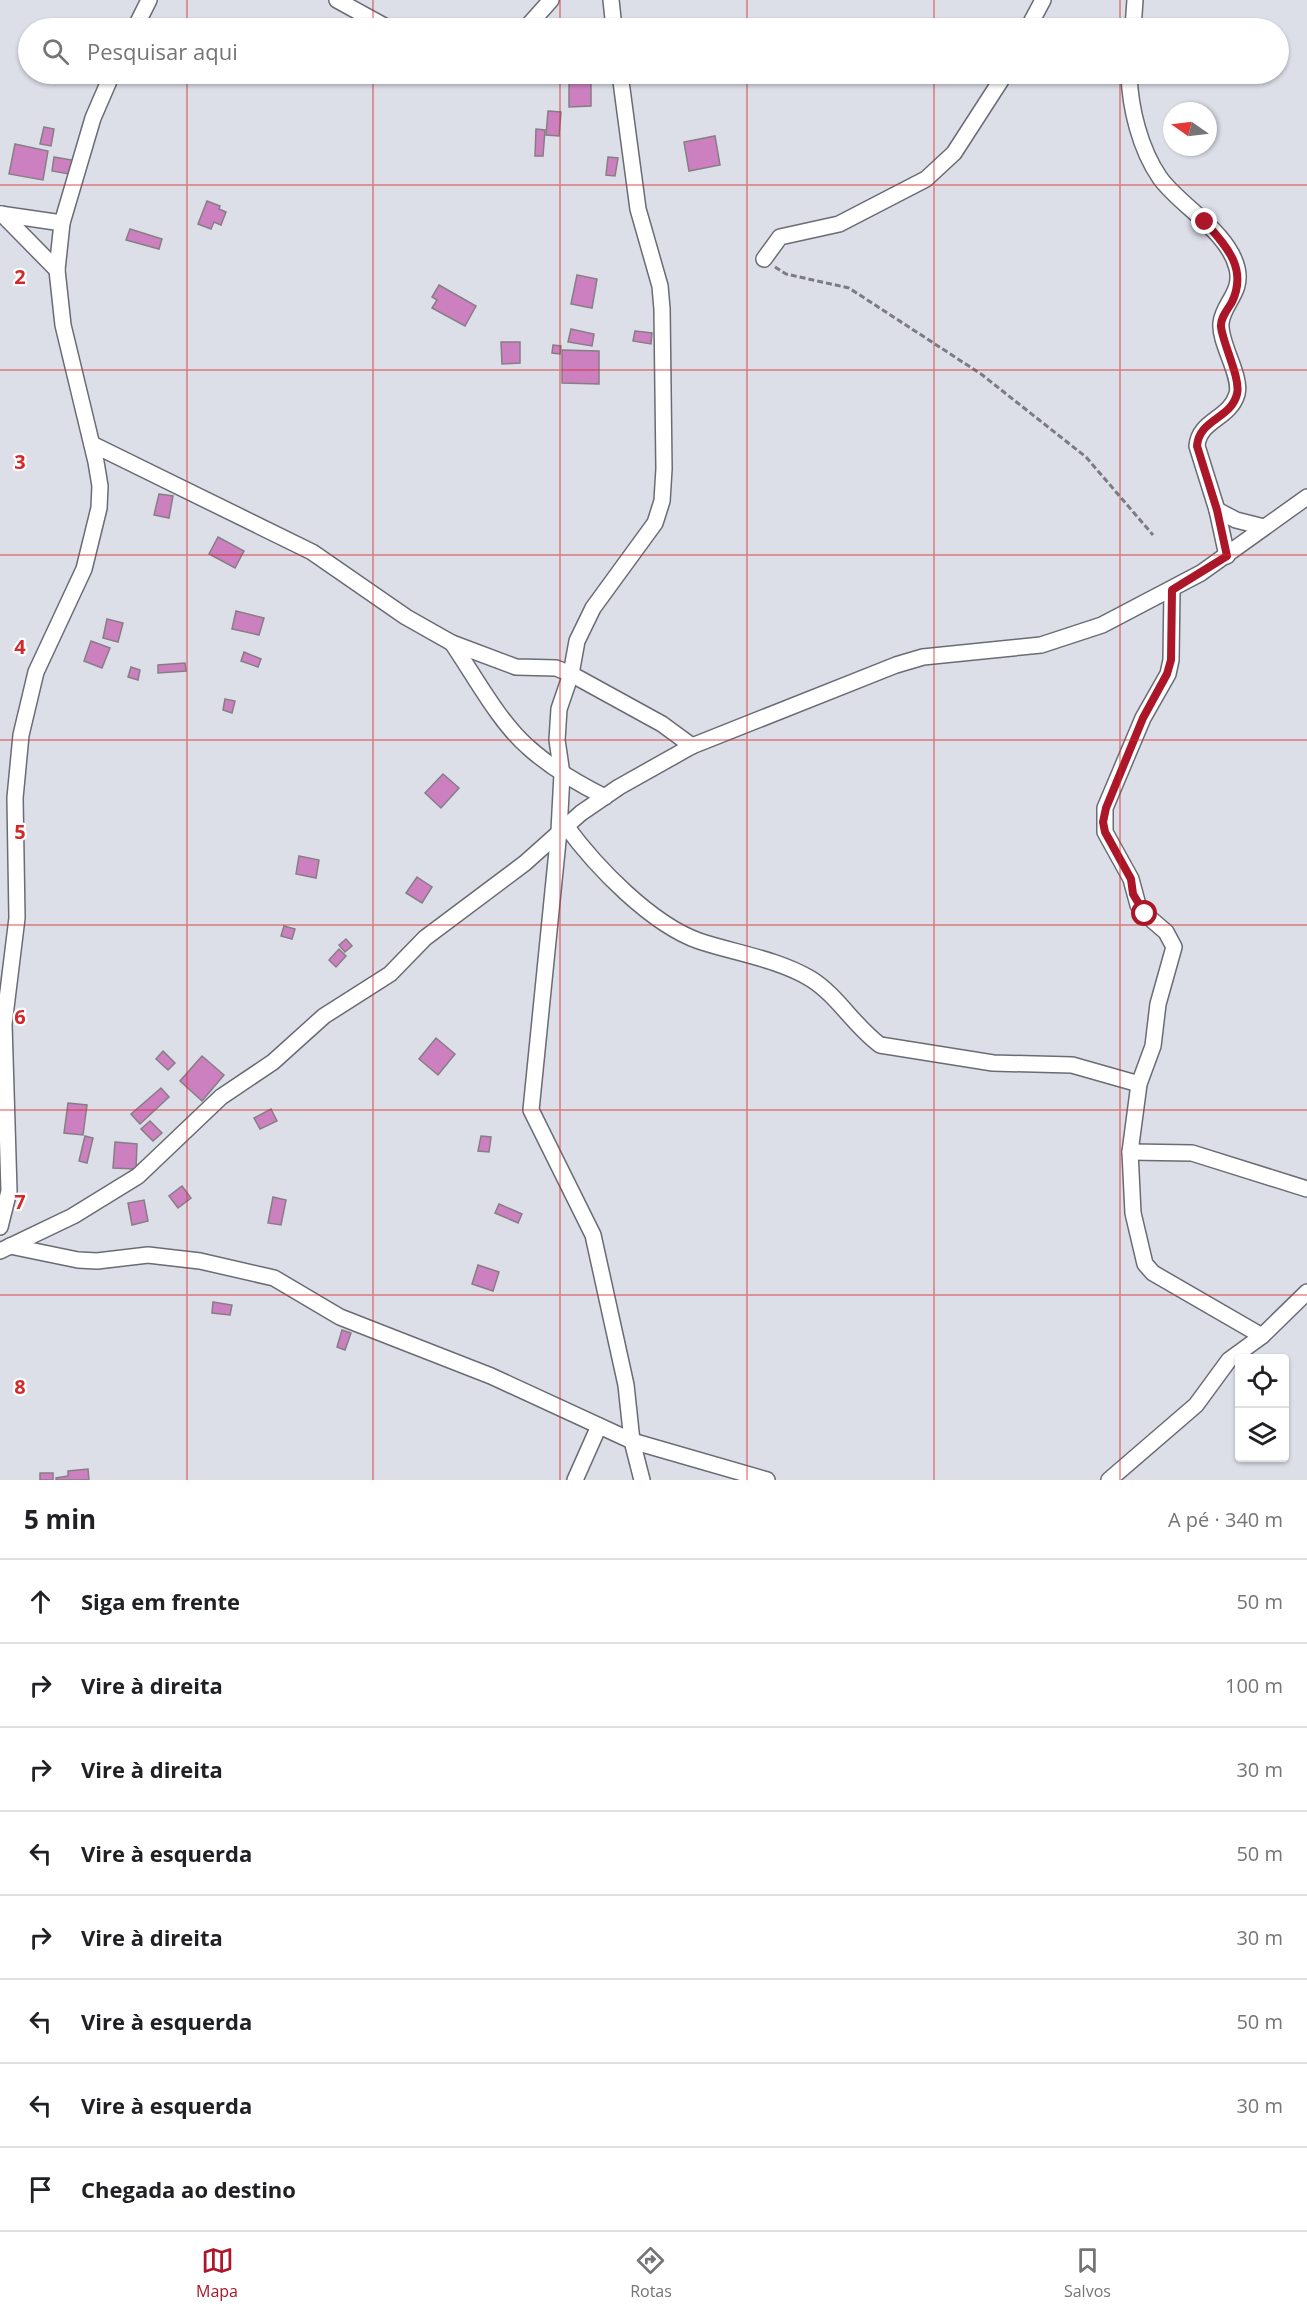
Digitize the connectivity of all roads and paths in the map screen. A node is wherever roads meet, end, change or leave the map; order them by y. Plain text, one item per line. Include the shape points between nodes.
1 (149, 0) edge
2 (337, 0) edge
3 (551, 0) edge
4 (611, 0) edge
5 (1043, 0) edge
6 (1135, 0) edge
7 (140, 18) edge
8 (370, 18) edge
9 (535, 18) edge
10 (613, 18) edge
11 (1033, 18) edge
12 (1134, 18) edge
13 (108, 84) edge
14 (621, 84) edge
15 (999, 84) edge
16 (1130, 84) edge
17 (1, 214) edge
18 (62, 223) junction
19 (764, 259) joint
20 (57, 270) junction
21 (93, 444) junction
22 (1307, 497) edge
23 (1217, 510) junction
24 (1264, 527) junction
25 (1153, 535) dead end
26 (1227, 556) junction
27 (1172, 590) junction
28 (452, 643) junction
29 (571, 674) junction
30 (692, 746) junction
31 (562, 774) junction
32 (605, 797) junction
33 (563, 828) junction
34 (1139, 1084) junction
35 (1130, 1152) junction
36 (1307, 1189) edge
37 (0, 1227) edge
38 (5, 1248) edge
39 (1307, 1292) edge
40 (1262, 1336) junction
41 (598, 1426) junction
42 (632, 1441) junction
43 (575, 1480) edge
44 (642, 1480) edge
45 (767, 1480) edge
46 (1109, 1480) edge

1 - 7 street
2 - 8 street
3 - 9 street
4 - 10 street
5 - 11 street
6 - 12 street
13 - 18 street via 93,118
14 - 29 street via 638,209 660,286 662,501 655,523 593,608 577,641
15 - 19 street via 954,153 926,179 839,224 780,237
16 - 23 street via 1140,135 1161,179 1205,222 1237,265 1237,289 1221,326 1238,392 1233,404 1197,436
17 - 18 street
17 - 20 street
18 - 20 street
19 - 25 path via 786,274 849,288 981,374 1086,457
20 - 21 street via 63,325
21 - 28 street via 312,552 406,617
21 - 37 street via 100,486 93,537 84,569 36,672 21,735 15,798 17,918 4,1024 9,1191
22 - 24 street
23 - 24 street
23 - 26 street
24 - 26 street
26 - 27 street
27 - 30 street via 1102,625 1041,645 923,657 896,665
27 - 34 street via 1171,660 1167,674 1143,718 1103,822 1131,879 1138,904 1166,932 1174,947 1158,1004 1153,1046
28 - 29 street via 516,668 556,668
28 - 31 street via 514,733
29 - 30 street via 662,724
29 - 31 street via 559,708 557,740
30 - 32 street
31 - 32 street
31 - 33 street
32 - 33 street
33 - 34 street via 601,870 670,927 809,978 880,1045 993,1063 1072,1065
33 - 38 street via 525,863 425,938 390,974 324,1016 273,1062 221,1097 138,1176 73,1215
33 - 42 street via 531,1110 593,1235 626,1385
34 - 35 street
35 - 36 street via 1192,1153
35 - 40 street via 1131,1196 1145,1264 1153,1273
38 - 41 street via 97,1261 148,1255 200,1261 274,1278 340,1317 490,1376
39 - 40 street
40 - 46 street via 1229,1360 1196,1405
41 - 42 street
41 - 43 street
42 - 44 street
42 - 45 street

